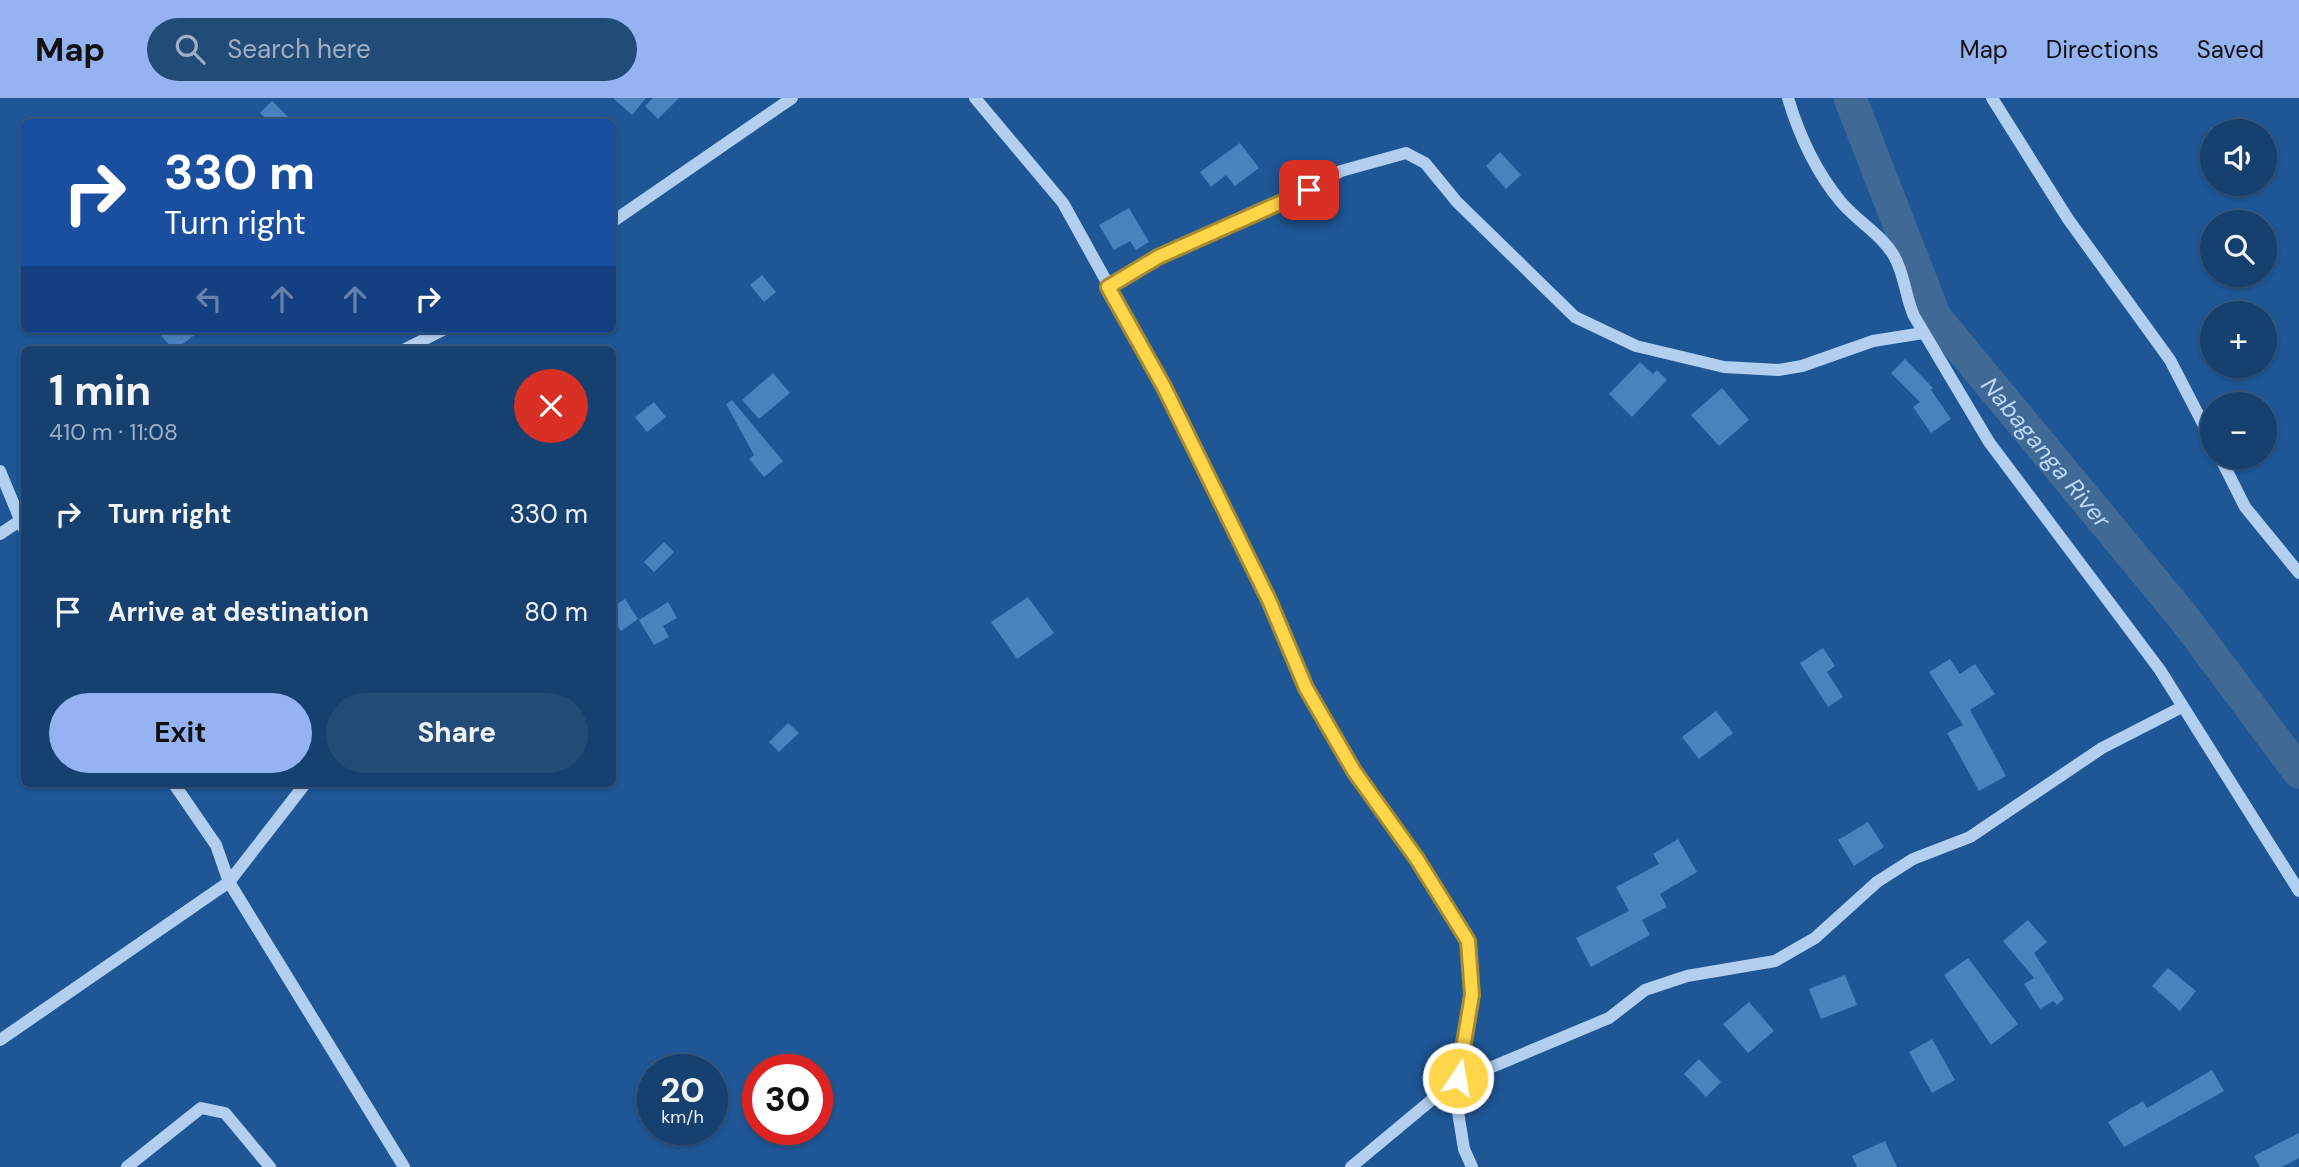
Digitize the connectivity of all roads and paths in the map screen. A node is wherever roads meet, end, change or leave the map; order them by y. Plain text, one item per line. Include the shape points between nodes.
1 (792, 98) edge
2 (975, 98) edge
3 (1788, 98) edge
4 (1992, 98) edge
5 (616, 219) edge
6 (1108, 287) junction
7 (437, 333) edge
8 (1923, 333) junction
9 (410, 346) edge
10 (2200, 418) edge
11 (2226, 469) edge
12 (0, 471) edge
13 (21, 516) edge
14 (21, 524) edge
15 (0, 534) edge
16 (2299, 573) edge
17 (2182, 707) junction
18 (176, 787) edge
19 (303, 787) edge
20 (229, 882) junction
21 (2299, 891) edge
22 (0, 1040) edge
23 (1458, 1078) junction
24 (127, 1167) edge
25 (270, 1167) edge
26 (404, 1167) edge
27 (1351, 1167) edge
28 (1472, 1167) edge

1 - 5 street
2 - 6 street via 1063,203
3 - 8 street via 1818,170 1842,203 1893,253 1905,279 1906,298
4 - 10 street via 2068,219 2170,360
6 - 8 street via 1158,257 1292,199 1341,171 1406,153 1425,163 1457,202 1575,317 1636,346 1724,367 1778,370 1873,341
6 - 23 street via 1164,387 1269,600 1306,688 1354,771 1468,941 1472,995
7 - 9 street
8 - 17 street via 1989,442 2106,595
11 - 16 street via 2245,507
12 - 13 street
14 - 15 street
17 - 21 street
17 - 23 street via 2102,748 1970,836 1913,859 1877,881 1815,938 1775,961 1687,976 1645,990 1609,1018
18 - 20 street via 216,845
19 - 20 street
20 - 22 street
20 - 26 street
23 - 27 street
23 - 28 street via 1458,1112
24 - 25 street via 201,1108 225,1113

